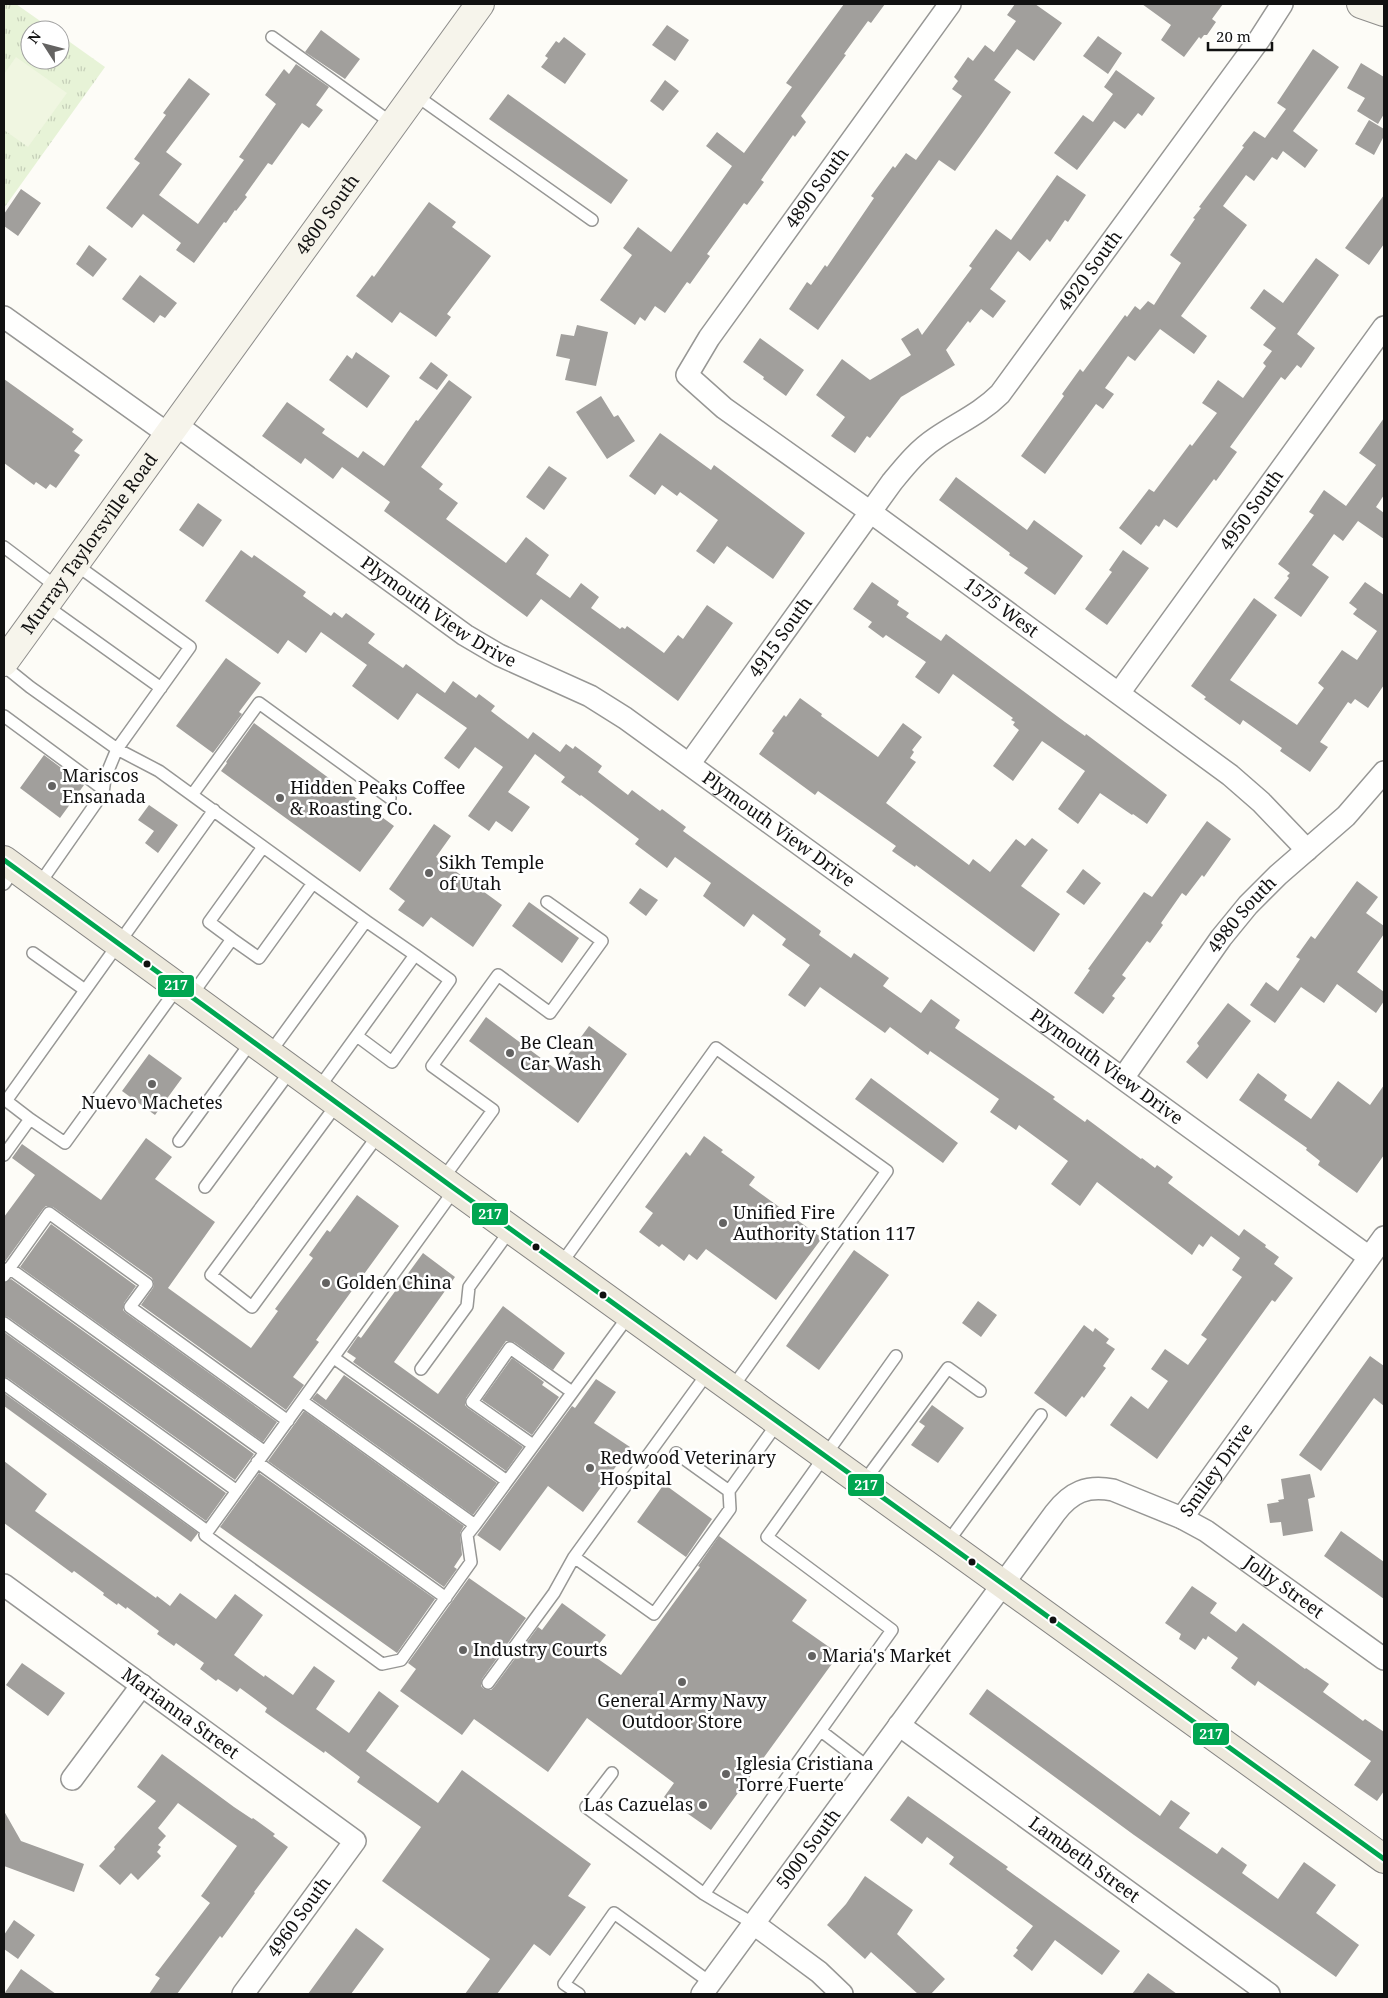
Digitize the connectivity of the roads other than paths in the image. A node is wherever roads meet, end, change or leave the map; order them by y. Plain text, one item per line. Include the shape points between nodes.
1 (480, 4) edge
2 (950, 4) edge
3 (1282, 4) edge
4 (1361, 4) edge
5 (1384, 12) edge
6 (272, 37) dead end
7 (414, 94) junction
8 (393, 124) junction
9 (592, 220) dead end
10 (4, 317) edge
11 (1384, 327) edge
12 (687, 375) joint
13 (172, 429) junction
14 (869, 511) junction
15 (4, 547) edge
16 (75, 564) junction
17 (51, 596) junction
18 (6, 654) edge
19 (161, 688) junction
20 (1119, 694) junction
21 (4, 716) edge
22 (117, 749) junction
23 (690, 764) junction
24 (1384, 772) edge
25 (103, 789) junction
26 (192, 795) junction
27 (390, 798) dead end
28 (214, 810) junction
29 (263, 847) junction
30 (1307, 850) junction
31 (8, 871) edge
32 (313, 883) junction
33 (38, 886) junction
34 (547, 902) dead end
35 (366, 921) junction
36 (232, 939) junction
37 (118, 943) junction
38 (33, 953) dead end
39 (415, 955) junction
40 (85, 990) junction
41 (184, 992) junction
42 (356, 1036) junction
43 (260, 1048) junction
44 (291, 1070) junction
45 (1122, 1078) junction
46 (327, 1096) junction
47 (5, 1100) edge
48 (30, 1119) junction
49 (379, 1134) junction
50 (179, 1141) dead end
51 (4, 1155) edge
52 (448, 1185) junction
53 (205, 1187) dead end
54 (511, 1229) junction
55 (1384, 1237) edge
56 (1369, 1258) junction
57 (561, 1264) junction
58 (7, 1272) edge
59 (630, 1314) junction
60 (4, 1323) edge
61 (896, 1356) dead end
62 (334, 1358) junction
63 (421, 1369) dead end
64 (709, 1371) junction
65 (4, 1384) edge
66 (732, 1388) junction
67 (980, 1391) dead end
68 (572, 1392) junction
69 (302, 1401) junction
70 (1041, 1415) dead end
71 (288, 1421) junction
72 (779, 1421) junction
73 (533, 1445) junction
74 (265, 1452) junction
75 (676, 1453) dead end
76 (826, 1455) junction
77 (257, 1462) junction
78 (507, 1481) junction
79 (863, 1483) junction
80 (237, 1491) junction
81 (729, 1491) junction
82 (1182, 1518) junction
83 (475, 1525) junction
84 (207, 1531) junction
85 (947, 1543) junction
86 (574, 1557) junction
87 (1003, 1583) junction
88 (4, 1585) edge
89 (446, 1598) junction
90 (1384, 1659) edge
91 (488, 1684) dead end
92 (142, 1685) junction
93 (899, 1725) junction
94 (821, 1731) junction
95 (868, 1767) junction
96 (612, 1773) dead end
97 (72, 1779) dead end
98 (355, 1841) joint
99 (1384, 1859) edge
100 (704, 1894) junction
101 (754, 1924) junction
102 (707, 1989) edge
103 (243, 1994) edge
104 (579, 1994) edge
105 (842, 1994) edge
106 (1269, 1994) edge

1 - 7 street, 4800 South
2 - 12 street, 4890 South via 709,338
3 - 14 street, 4920 South via 1260,40 1000,394 981,411 917,452
4 - 5 street
6 - 8 lane
7 - 8 street, 4800 South
7 - 9 lane
8 - 13 street, 4800 South
10 - 13 street, Plymouth View Drive
11 - 20 street, 4950 South
12 - 14 street, 1575 West via 724,408
13 - 16 street, Murray Taylorsville Road
13 - 23 street, Plymouth View Drive via 465,635 510,661 608,706
14 - 20 street, 1575 West
14 - 23 street, 4915 South
15 - 17 lane
16 - 17 street, Murray Taylorsville Road
16 - 19 lane via 190,647
17 - 18 street, Murray Taylorsville Road
17 - 19 lane
18 - 22 lane via 30,687
19 - 22 lane
20 - 30 street, 1575 West via 1230,775
21 - 25 lane
22 - 25 lane
22 - 26 lane via 159,771
23 - 45 street, Plymouth View Drive
24 - 30 street, 4980 South via 1346,816
25 - 33 lane
26 - 27 lane via 259,703
26 - 28 lane
28 - 29 lane
28 - 37 lane
29 - 32 lane
29 - 36 lane via 209,922
30 - 45 street, 4980 South via 1262,889 1234,921
31 - 33 main road
32 - 35 lane
32 - 36 lane via 259,958
33 - 37 main road
34 - 52 lane via 602,941 550,1013 498,975 432,1066 493,1110
35 - 39 lane
35 - 43 lane
36 - 41 lane
37 - 40 lane
37 - 41 main road
38 - 40 lane
39 - 42 lane
39 - 42 lane via 450,980 392,1062
40 - 47 lane
41 - 43 main road
41 - 48 lane via 64,1143
42 - 46 lane
43 - 44 main road
43 - 50 lane
44 - 46 main road
44 - 53 lane
45 - 56 street, Plymouth View Drive
46 - 49 main road
46 - 49 lane via 211,1275 252,1307
47 - 48 lane
48 - 51 lane
49 - 52 main road
52 - 54 main road
52 - 62 lane
54 - 57 main road
54 - 63 lane via 469,1287 467,1306
55 - 56 street, Smiley Drive
56 - 82 street, Smiley Drive
57 - 59 main road
57 - 66 lane via 716,1048 887,1171
58 - 71 lane via 49,1213 147,1284 130,1307
58 - 74 lane
59 - 64 main road
59 - 68 lane
60 - 80 lane
61 - 76 lane
62 - 69 lane
62 - 78 lane
64 - 66 main road
64 - 86 lane
65 - 84 lane
66 - 72 main road
67 - 79 lane via 948,1368
68 - 73 lane
68 - 73 lane via 510,1348 472,1402
69 - 71 lane
69 - 83 lane
70 - 85 lane
71 - 74 lane
72 - 76 main road
72 - 81 lane
73 - 78 lane
74 - 77 lane
75 - 81 lane
76 - 79 main road
76 - 94 lane via 767,1537 892,1630
77 - 80 lane
77 - 89 lane
78 - 83 lane
79 - 85 main road
80 - 84 lane
81 - 86 lane via 730,1509 654,1614
82 - 87 street, Smiley Drive via 1114,1490 1080,1490 1062,1503
82 - 90 street, Jolly Street via 1227,1545
83 - 89 lane via 467,1535 471,1562
84 - 89 lane via 204,1535 382,1664 401,1660
85 - 87 main road
86 - 91 lane via 554,1593
87 - 93 street, 5000 South
87 - 99 main road
88 - 92 street, Marianna Street
92 - 97 street
92 - 98 street, Marianna Street
93 - 95 street, 5000 South
93 - 106 street, Lambeth Street
94 - 95 lane
94 - 100 lane
95 - 101 street, 5000 South
96 - 100 lane via 586,1808
98 - 103 street, 4960 South
100 - 101 lane
101 - 102 street, 5000 South
101 - 105 street via 819,1972
102 - 104 lane via 614,1913 564,1984

